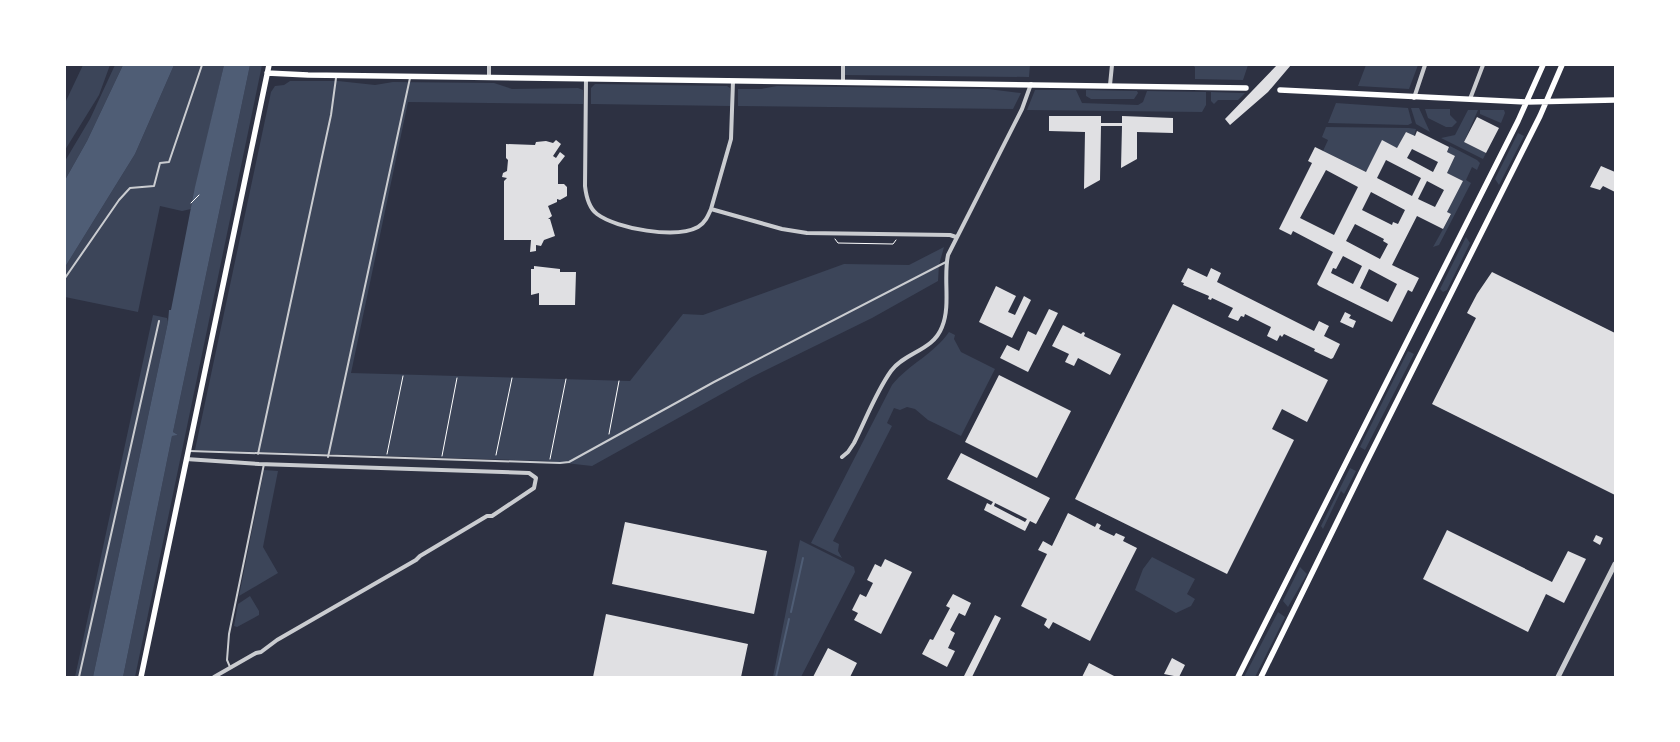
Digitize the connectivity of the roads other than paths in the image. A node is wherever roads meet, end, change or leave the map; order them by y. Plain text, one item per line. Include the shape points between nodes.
1 (202, 65) edge
2 (269, 65) edge
3 (489, 65) edge
4 (843, 65) edge
5 (1112, 65) edge
6 (1425, 65) edge
7 (1484, 65) edge
8 (1543, 65) edge
9 (1562, 65) edge
10 (267, 72) junction
11 (336, 75) junction
12 (410, 77) junction
13 (489, 77) junction
14 (586, 79) junction
15 (733, 81) junction
16 (843, 81) junction
17 (1030, 84) junction
18 (1110, 85) junction
19 (1246, 88) dead end
20 (1280, 90) dead end
21 (1414, 98) junction
22 (1470, 99) junction
23 (1615, 100) edge
24 (1547, 101) junction
25 (1527, 102) junction
26 (711, 208) junction
27 (956, 238) junction
28 (946, 262) junction
29 (65, 278) edge
30 (159, 321) dead end
31 (187, 450) junction
32 (258, 454) junction
33 (842, 456) dead end
34 (328, 457) junction
35 (185, 459) junction
36 (264, 464) junction
37 (1615, 564) edge
38 (230, 667) junction
39 (79, 677) edge
40 (141, 677) edge
41 (214, 677) edge
42 (1238, 677) edge
43 (1261, 677) edge
44 (1558, 677) edge

1 - 29 lane via 169,162 160,163 154,186 130,188
2 - 10 main road
3 - 13 street
4 - 16 street
5 - 18 street
6 - 21 street
7 - 22 street
8 - 25 main road
9 - 24 main road
10 - 11 main road
10 - 31 main road
11 - 12 main road
11 - 32 lane
12 - 13 main road
12 - 34 lane
13 - 14 main road
14 - 15 main road
14 - 26 street via 585,186 594,210 616,222 671,233 698,227
15 - 16 main road
15 - 26 street via 731,139
16 - 17 main road
17 - 18 main road
17 - 27 street via 1022,109
18 - 19 main road
20 - 21 main road
21 - 22 main road
22 - 25 main road
23 - 24 main road
24 - 25 main road
24 - 43 main road
25 - 42 main road
26 - 27 street via 782,229 833,234 950,235
27 - 28 street
28 - 33 street via 945,317 938,335 891,371 854,443
28 - 34 lane via 714,382 569,462
30 - 39 lane
31 - 32 lane
31 - 35 main road
32 - 34 lane
35 - 36 street
35 - 40 main road
36 - 38 lane via 231,624 227,649
36 - 38 street via 529,473 536,478 534,488 506,507 331,611 325,611 261,652
37 - 44 street
38 - 41 street

